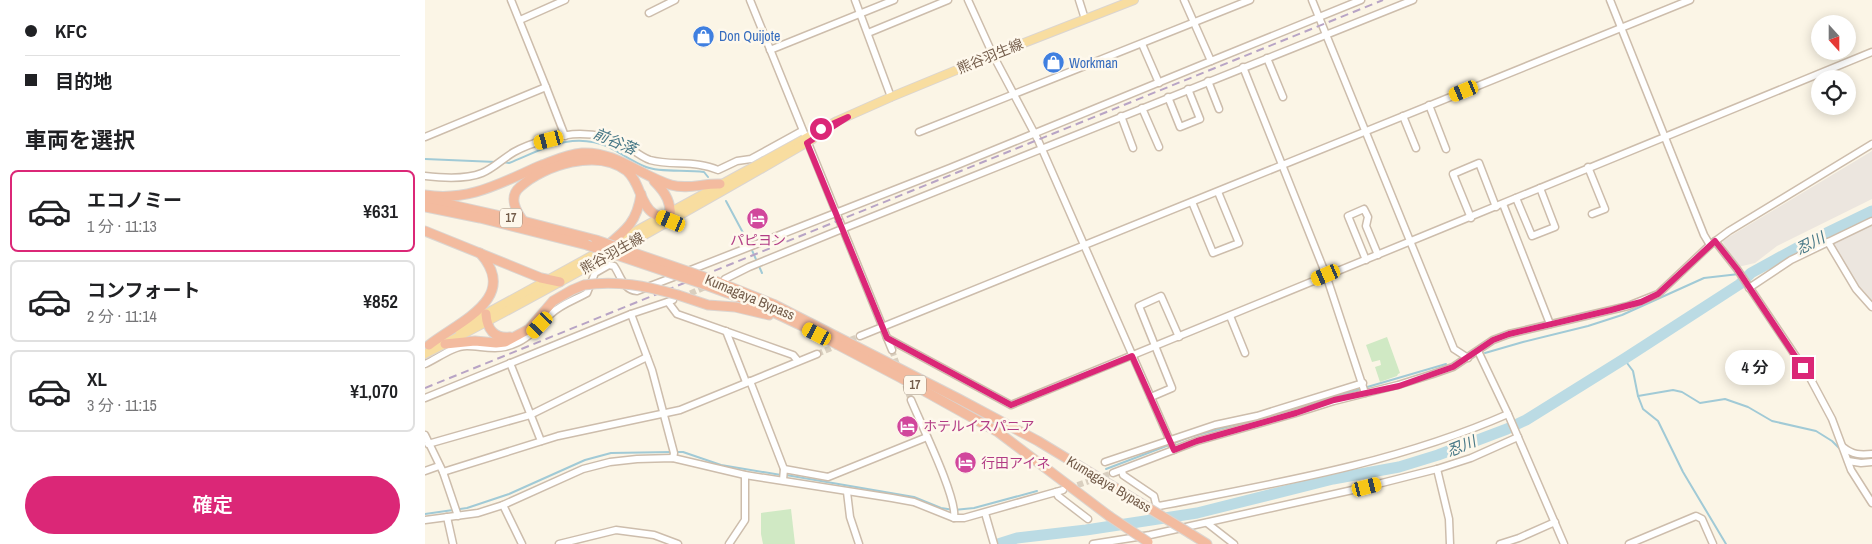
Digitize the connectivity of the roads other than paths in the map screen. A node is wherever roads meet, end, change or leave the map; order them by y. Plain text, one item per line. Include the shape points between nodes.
1 (511, 0) edge
2 (565, 0) edge
3 (675, 0) edge
4 (750, 0) edge
5 (855, 0) edge
6 (894, 0) edge
7 (948, 0) edge
8 (968, 0) edge
9 (1079, 0) edge
10 (1134, 0) edge
11 (1185, 0) edge
12 (1250, 0) edge
13 (1312, 0) edge
14 (1361, 0) edge
15 (1413, 0) edge
16 (1610, 0) edge
17 (1690, 0) edge
18 (649, 13) dead end
19 (861, 14) junction
20 (1319, 18) junction
21 (1085, 19) junction
22 (520, 20) junction
23 (1194, 22) junction
24 (1621, 28) junction
25 (868, 34) junction
26 (1326, 34) junction
27 (1143, 44) junction
28 (770, 50) junction
29 (1872, 52) edge
30 (993, 55) junction
31 (1267, 58) junction
32 (1211, 61) junction
33 (1243, 67) junction
34 (1208, 81) junction
35 (1159, 82) junction
36 (546, 87) junction
37 (1188, 89) junction
38 (1014, 95) junction
39 (891, 96) junction
40 (1167, 97) junction
41 (1283, 97) dead end
42 (1429, 105) junction
43 (1143, 108) junction
44 (1219, 109) dead end
45 (1121, 116) junction
46 (1403, 116) junction
47 (1366, 130) junction
48 (919, 132) dead end
49 (1034, 133) junction
50 (1665, 135) junction
51 (565, 136) junction
52 (425, 137) edge
53 (805, 137) junction
54 (1869, 146) edge
55 (1159, 147) dead end
56 (1041, 148) junction
57 (1133, 148) dead end
58 (1416, 148) dead end
59 (1447, 149) dead end
60 (1281, 166) junction
61 (1588, 167) junction
62 (425, 176) edge
63 (652, 179) junction
64 (720, 184) junction
65 (1540, 188) junction
66 (1218, 192) junction
67 (641, 193) junction
68 (425, 195) edge
69 (1516, 198) junction
70 (425, 200) edge
71 (1192, 202) junction
72 (1499, 206) junction
73 (425, 207) edge
74 (836, 213) junction
75 (1592, 214) dead end
76 (661, 217) junction
77 (671, 217) junction
78 (1471, 218) junction
79 (523, 221) junction
80 (1872, 221) edge
81 (842, 228) junction
82 (425, 231) edge
83 (1410, 242) junction
84 (1828, 242) junction
85 (1713, 243) junction
86 (1083, 245) junction
87 (603, 249) junction
88 (480, 253) junction
89 (1379, 255) junction
90 (1366, 260) junction
91 (1326, 275) junction
92 (549, 279) junction
93 (725, 279) dead end
94 (560, 282) junction
95 (1748, 286) junction
96 (673, 299) junction
97 (1872, 306) edge
98 (631, 314) junction
99 (1230, 316) junction
100 (486, 318) junction
101 (1550, 324) junction
102 (800, 325) junction
103 (881, 327) junction
104 (726, 331) junction
105 (860, 336) tunnel mouth
106 (518, 337) junction
107 (1179, 337) junction
108 (887, 338) junction
109 (445, 344) junction
110 (427, 346) edge
111 (1155, 347) junction
112 (891, 350) tunnel mouth
113 (1478, 351) junction
114 (1245, 353) dead end
115 (425, 354) edge
116 (817, 354) tunnel mouth
117 (1132, 356) junction
118 (647, 357) junction
119 (1468, 358) junction
120 (798, 361) junction
121 (510, 363) junction
122 (425, 364) edge
123 (748, 381) junction
124 (1364, 388) junction
125 (1151, 397) junction
126 (425, 398) edge
127 (911, 400) tunnel mouth
128 (530, 414) junction
129 (665, 414) junction
130 (1508, 414) junction
131 (425, 435) edge
132 (927, 437) junction
133 (1518, 437) junction
134 (1836, 440) dead end
135 (541, 441) junction
136 (429, 444) junction
137 (1172, 445) junction
138 (1843, 447) junction
139 (1872, 454) edge
140 (673, 458) junction
141 (1848, 461) junction
142 (1105, 462) dead end
143 (1872, 462) edge
144 (441, 469) junction
145 (1437, 469) junction
146 (784, 470) junction
147 (1121, 470) junction
148 (425, 471) edge
149 (1113, 473) tunnel mouth
150 (745, 475) junction
151 (783, 480) junction
152 (847, 492) junction
153 (1872, 503) edge
154 (503, 505) junction
155 (457, 513) junction
156 (985, 513) junction
157 (955, 514) junction
158 (447, 518) junction
159 (1088, 519) dead end
160 (425, 520) edge
161 (1555, 522) junction
162 (1207, 523) junction
163 (1107, 543) edge
164 (1149, 543) edge
165 (453, 544) edge
166 (522, 544) edge
167 (559, 544) edge
168 (678, 544) edge
169 (729, 544) edge
170 (859, 544) edge
171 (994, 544) edge
172 (1093, 544) edge
173 (1207, 544) edge
174 (1234, 544) edge
175 (1450, 544) edge
176 (1500, 544) edge
177 (1564, 544) edge
178 (1629, 544) edge
179 (1713, 544) edge

1 - 22 street
2 - 22 street
3 - 18 street
4 - 28 street
5 - 19 street
6 - 19 street
7 - 25 street
8 - 30 street
9 - 21 street
10 - 21 main road, 熊谷羽生線
11 - 23 street
12 - 23 street
13 - 20 street
14 - 20 street
15 - 26 street
16 - 24 street
17 - 24 street
19 - 25 street
19 - 28 street
20 - 26 street
20 - 32 street
21 - 30 main road, 熊谷羽生線
22 - 36 street
23 - 27 street
23 - 32 street
24 - 42 street
24 - 50 street
25 - 39 street
26 - 31 street
26 - 47 street
27 - 35 street
27 - 38 street
28 - 53 street
29 - 50 street
30 - 38 street
30 - 39 main road, 熊谷羽生線
31 - 33 street
31 - 41 street
32 - 35 street
33 - 34 street
33 - 60 street
34 - 37 street
34 - 44 street
35 - 49 street
36 - 51 street
36 - 52 street
37 - 40 street
37 - 40 street via 1200,119 1180,127
38 - 48 street
38 - 49 street
39 - 53 main road, 熊谷羽生線
40 - 43 street
42 - 46 street
42 - 59 street
43 - 45 street
43 - 55 street
45 - 56 street
45 - 57 street
46 - 47 street
46 - 58 street
47 - 60 street
47 - 83 street
49 - 56 street
49 - 74 street
50 - 61 street
50 - 85 street via 1704,235
51 - 53 street via 604,136 648,159 708,166 717,170
51 - 62 street via 513,152 480,174 441,178
53 - 64 main road, 熊谷羽生線
53 - 74 street
53 - 77 main road, 熊谷羽生線
54 - 85 street
56 - 81 street
56 - 86 street
60 - 66 street
60 - 91 street
61 - 65 street
61 - 75 street via 1605,209
63 - 64 highway via 686,188
63 - 68 highway via 610,157 582,153 555,160 478,192
63 - 77 highway via 664,190 670,203
64 - 77 main road, 熊谷羽生線
65 - 69 street
65 - 69 street via 1555,227 1532,236
66 - 71 street
66 - 71 street via 1239,243 1213,253
67 - 76 highway via 648,208
67 - 79 highway via 627,172 616,166 586,160 562,164 534,177 515,192 514,206
67 - 87 highway via 634,220
69 - 72 street
70 - 79 highway, Kumagaya Bypass / 17
71 - 86 street
72 - 78 street
72 - 78 street via 1479,163 1453,174
72 - 101 street
73 - 102 highway, Kumagaya Bypass / 17, bridge via 587,245 751,302
74 - 81 street
74 - 122 street via 637,291 626,288 614,266 609,265 595,273 587,293 564,304 529,337 504,348 457,348
76 - 77 highway
76 - 87 main road, 熊谷羽生線
77 - 94 main road, 熊谷羽生線
78 - 83 street
79 - 173 highway, Kumagaya Bypass / 17, bridge via 596,240 773,304 1038,441
80 - 84 street
81 - 93 street
81 - 103 street
82 - 88 highway
83 - 89 street
83 - 119 street via 1454,349
84 - 95 street
84 - 97 street via 1856,289
85 - 95 street
85 - 101 street via 1658,294 1628,306
86 - 103 street
86 - 117 street
87 - 92 main road, 熊谷羽生線
88 - 92 highway
88 - 110 highway via 493,272 494,284 490,295 463,322
89 - 90 street
89 - 90 street via 1366,226 1364,209 1348,216
90 - 91 street
91 - 99 street
91 - 124 street
92 - 94 highway
92 - 100 main road, 熊谷羽生線
94 - 100 main road, 熊谷羽生線
95 - 138 street via 1809,376
96 - 98 street
96 - 102 highway via 748,309
96 - 104 street via 677,314
96 - 106 highway, bridge via 655,289 617,282 584,285 553,301
98 - 118 street
98 - 121 street
99 - 107 street
99 - 114 street
100 - 106 highway via 491,331 498,337
100 - 109 main road, 熊谷羽生線
100 - 110 main road, 熊谷羽生線
101 - 113 street via 1493,340
102 - 164 highway, Kumagaya Bypass / 17, bridge via 998,432
103 - 105 street
103 - 108 street
104 - 120 street via 793,355
104 - 123 street
106 - 109 highway via 496,343
107 - 111 street
107 - 111 street via 1161,296 1139,306
108 - 112 street
108 - 117 street via 1011,405
109 - 115 main road, 熊谷羽生線
111 - 117 street
111 - 125 street via 1172,388
113 - 119 street
113 - 130 street
116 - 120 street
117 - 125 street
118 - 128 street
118 - 129 street
119 - 124 street via 1453,367 1399,386
120 - 123 street
121 - 126 street
121 - 128 street
123 - 129 street
123 - 146 street
124 - 137 street via 1197,441
124 - 137 street via 1215,425
125 - 137 street
127 - 132 street
128 - 135 street
128 - 136 street
129 - 135 street
129 - 140 street
130 - 133 street
130 - 147 street via 1414,450 1271,485 1159,506 1154,496 1123,475
131 - 136 street
132 - 146 street via 828,477
132 - 157 street
133 - 145 street
133 - 161 street
134 - 138 street
135 - 144 street
136 - 144 street
137 - 142 street
137 - 147 street
138 - 139 street via 1857,455
138 - 141 street
140 - 150 street
140 - 154 street via 597,465
141 - 143 street
141 - 153 street
144 - 148 street
144 - 155 street
145 - 162 street
145 - 175 street via 1449,519
146 - 151 street
147 - 149 street
150 - 151 street
150 - 169 street via 745,520
151 - 152 street
152 - 157 street via 914,502
152 - 170 street via 849,518
154 - 155 street via 478,513
154 - 166 street
155 - 158 street
156 - 157 street via 973,517
156 - 159 street via 1059,491 1058,496
156 - 171 street
158 - 160 street
158 - 165 street
161 - 176 street
161 - 177 street
162 - 163 street
162 - 174 street
163 - 172 street
167 - 168 street via 617,530 654,535
178 - 179 street via 1696,516 1702,519

